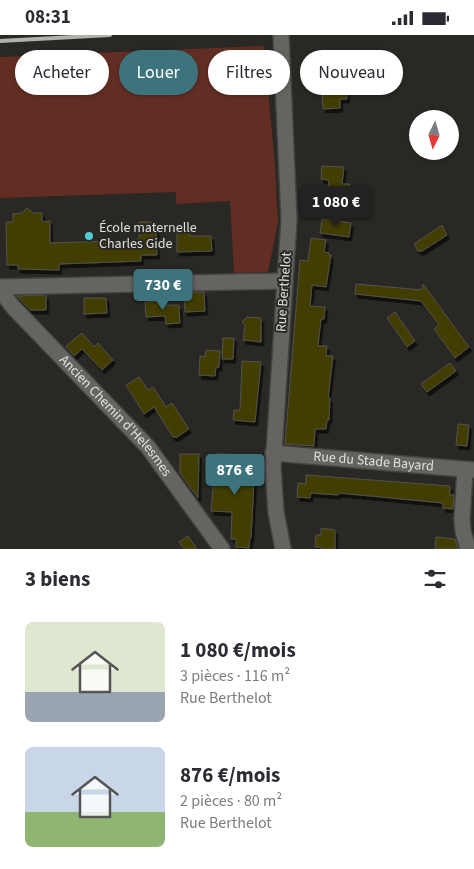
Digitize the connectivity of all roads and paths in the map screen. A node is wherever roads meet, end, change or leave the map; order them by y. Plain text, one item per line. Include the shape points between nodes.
1 (282, 35) edge
2 (285, 281) junction
3 (0, 288) edge
4 (273, 453) junction
5 (470, 470) edge
6 (222, 549) edge
7 (283, 549) edge
8 (468, 549) edge

1 - 2 street, Rue Berthelot via 289,219
2 - 3 street
2 - 4 street, Rue Berthelot
3 - 6 street, Ancien Chemin d'Helesmes via 11,305 148,447
4 - 5 street, Rue du Stade Bayard
4 - 7 street, Rue Berthelot via 275,499
5 - 8 street via 462,519

